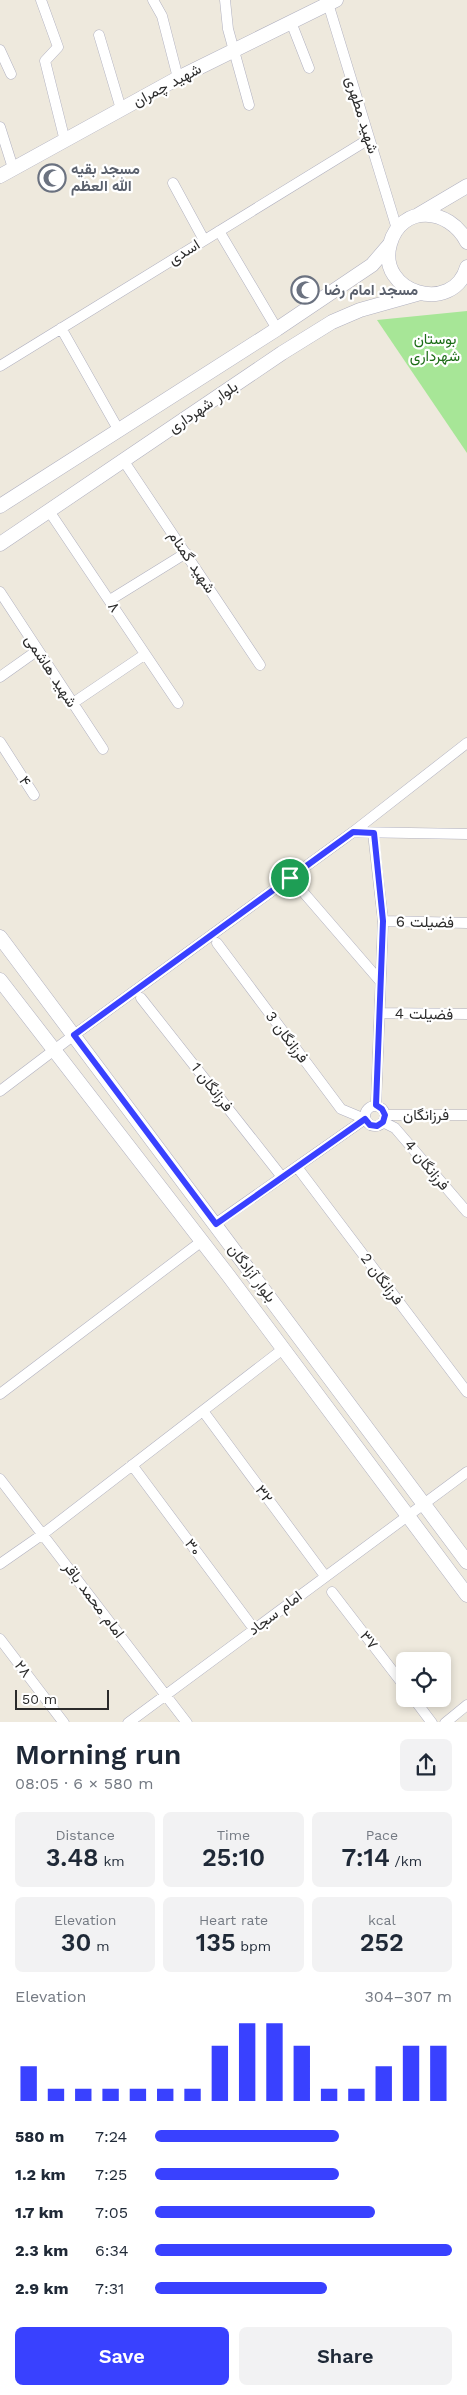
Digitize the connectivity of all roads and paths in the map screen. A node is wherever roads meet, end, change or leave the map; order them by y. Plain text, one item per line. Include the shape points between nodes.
1 (41, 0) edge
2 (153, 0) edge
3 (225, 0) edge
4 (331, 1) edge
5 (290, 22) junction
6 (100, 35) dead end
7 (0, 50) edge
8 (234, 50) junction
9 (309, 68) dead end
10 (11, 74) dead end
11 (178, 78) junction
12 (250, 105) dead end
13 (122, 109) junction
14 (0, 127) edge
15 (369, 139) junction
16 (65, 142) junction
17 (13, 168) junction
18 (0, 176) edge
19 (173, 183) dead end
20 (467, 186) edge
21 (409, 220) junction
22 (397, 229) junction
23 (219, 231) junction
24 (465, 231) edge
25 (204, 240) junction
26 (390, 244) junction
27 (467, 267) edge
28 (461, 287) edge
29 (417, 294) junction
30 (61, 328) junction
31 (277, 329) junction
32 (0, 366) edge
33 (118, 429) junction
34 (123, 460) junction
35 (0, 506) edge
36 (49, 510) junction
37 (0, 544) edge
38 (186, 553) junction
39 (0, 592) edge
40 (110, 600) junction
41 (38, 650) junction
42 (144, 655) junction
43 (260, 665) dead end
44 (0, 677) edge
45 (73, 703) junction
46 (178, 703) dead end
47 (0, 742) edge
48 (467, 743) edge
49 (102, 749) dead end
50 (34, 795) dead end
51 (353, 832) junction
52 (374, 833) junction
53 (467, 834) edge
54 (290, 878) junction
55 (383, 921) junction
56 (467, 923) edge
57 (0, 937) edge
58 (217, 943) dead end
59 (0, 980) edge
60 (380, 981) junction
61 (141, 998) dead end
62 (380, 1013) junction
63 (467, 1014) edge
64 (74, 1035) junction
65 (54, 1050) junction
66 (0, 1091) edge
67 (376, 1105) junction
68 (467, 1115) edge
69 (365, 1119) junction
70 (384, 1119) junction
71 (297, 1166) junction
72 (282, 1177) junction
73 (465, 1208) edge
74 (216, 1224) junction
75 (202, 1241) junction
76 (283, 1349) junction
77 (467, 1392) edge
78 (0, 1394) edge
79 (203, 1411) junction
80 (132, 1465) junction
81 (467, 1472) edge
82 (0, 1478) edge
83 (423, 1504) junction
84 (407, 1516) junction
85 (43, 1534) junction
86 (467, 1562) edge
87 (0, 1564) edge
88 (325, 1576) junction
89 (332, 1592) dead end
90 (467, 1595) edge
91 (254, 1629) junction
92 (0, 1639) edge
93 (396, 1675) edge
94 (166, 1694) junction
95 (467, 1705) edge
96 (420, 1707) edge
97 (64, 1722) edge
98 (128, 1722) edge
99 (187, 1722) edge
100 (432, 1722) edge
101 (444, 1722) edge

1 - 16 street via 58,43 57,51 45,62
2 - 11 street via 162,16
3 - 8 street
4 - 5 street, شهید چمران
4 - 15 street, شهید مطهری
5 - 8 street, شهید چمران
5 - 9 street
6 - 13 street
7 - 10 street
8 - 11 street, شهید چمران
8 - 12 street
11 - 13 street, شهید چمران
13 - 16 street, شهید چمران
14 - 17 street
15 - 22 street, شهید مطهری
15 - 23 street, اسدی
16 - 17 street, شهید چمران
17 - 18 street, شهید چمران
19 - 25 street
20 - 21 street
21 - 22 street
21 - 24 street via 422,215 437,215
22 - 26 street
23 - 25 street, اسدی
23 - 31 street
25 - 30 street, اسدی
26 - 29 street via 390,269 401,284
26 - 31 street, بلوار شهرداری via 372,264
27 - 28 street
28 - 29 street, بلوار شهرداری via 431,296
29 - 34 street, بلوار شهرداری via 360,310 332,322
30 - 32 street, اسدی
30 - 33 street
31 - 33 street, بلوار شهرداری
33 - 35 street, بلوار شهرداری
34 - 36 street, بلوار شهرداری
34 - 38 street, شهید گمنام
36 - 37 street, بلوار شهرداری
36 - 40 street, ۸
38 - 40 street
38 - 43 street, شهید گمنام
39 - 41 street, شهید هاشمی
40 - 42 street, ۸
41 - 44 street
41 - 45 street, شهید هاشمی
42 - 45 street
42 - 46 street, ۸
45 - 49 street, شهید هاشمی
47 - 50 street, ۴
48 - 51 street
51 - 52 street
51 - 54 street
52 - 53 street
52 - 55 street
54 - 60 street
54 - 64 street
55 - 56 street, فضیلت 6
55 - 60 street
57 - 64 street, بلوار آزادگان
58 - 69 street, فرزانگان 3 via 341,1109
59 - 65 street, بلوار آزادگان
60 - 62 street
61 - 72 street, فرزانگان 1
62 - 63 street, فضیلت 4
62 - 67 street
64 - 65 street
64 - 74 street, بلوار آزادگان
65 - 66 street
65 - 75 street, بلوار آزادگان
67 - 69 street via 369,1106
67 - 70 street via 382,1109
68 - 70 street, فرزانگان
69 - 70 street via 370,1125 377,1126
69 - 71 street
70 - 73 street, فرزانگان 4 via 396,1128
71 - 72 street
71 - 77 street, فرزانگان 2
72 - 74 street
74 - 83 street, بلوار آزادگان
75 - 76 street, بلوار آزادگان
75 - 78 street
76 - 79 street
76 - 84 street, بلوار آزادگان
79 - 80 street
79 - 88 street, ۳۲
80 - 85 street
80 - 91 street, ۳۰
81 - 83 street, امام سجاد
82 - 85 street, امام محمد باقر
83 - 84 street, امام سجاد
83 - 86 street, بلوار آزادگان
84 - 88 street, امام سجاد
84 - 90 street, بلوار آزادگان
85 - 87 street
85 - 94 street, امام محمد باقر
88 - 91 street, امام سجاد
89 - 93 street, ۳۷
91 - 94 street, امام سجاد
92 - 97 street, ۲۸
94 - 98 street, امام سجاد
94 - 99 street, امام محمد باقر
95 - 101 street
96 - 100 street

